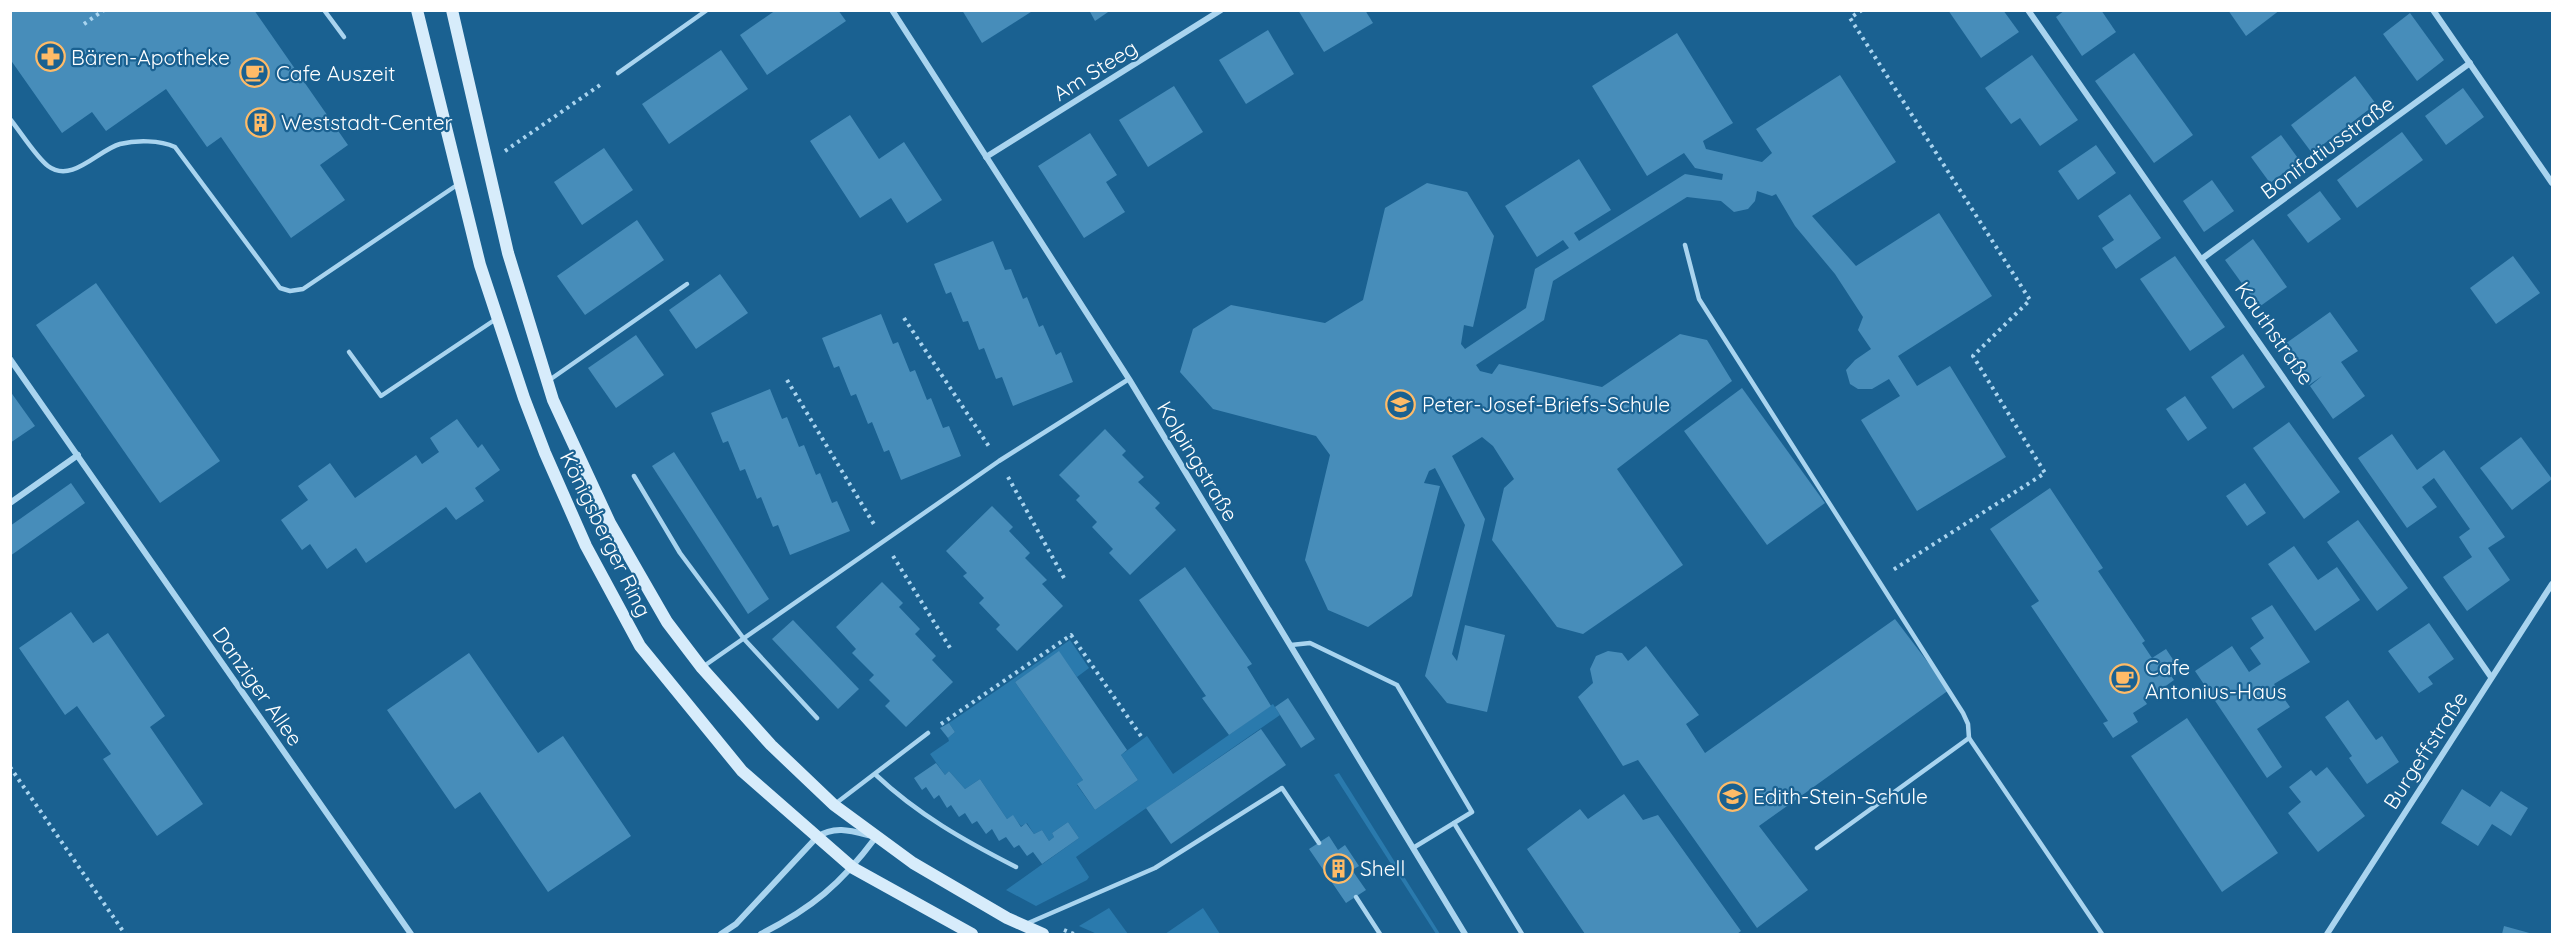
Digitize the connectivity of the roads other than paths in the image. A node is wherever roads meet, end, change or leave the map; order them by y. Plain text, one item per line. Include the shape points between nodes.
1 (324, 10) edge
2 (417, 10) edge
3 (452, 10) edge
4 (707, 10) edge
5 (892, 10) edge
6 (1221, 10) edge
7 (2028, 10) edge
8 (2433, 10) edge
9 (344, 37) dead end
10 (2470, 63) junction
11 (618, 73) road end
12 (10, 119) edge
13 (986, 157) junction
14 (2553, 183) edge
15 (460, 184) junction
16 (1685, 245) dead end
17 (2203, 258) junction
18 (687, 284) dead end
19 (496, 319) junction
20 (349, 352) dead end
21 (10, 359) edge
22 (1129, 379) junction
23 (548, 381) junction
24 (78, 455) junction
25 (634, 476) dead end
26 (10, 503) edge
27 (2553, 584) edge
28 (744, 639) junction
29 (1291, 645) junction
30 (702, 668) junction
31 (2491, 677) junction
32 (817, 718) dead end
33 (928, 733) road end
34 (1969, 738) junction
35 (876, 776) junction
36 (834, 805) junction
37 (1454, 823) junction
38 (817, 837) junction
39 (876, 837) junction
40 (1319, 843) dead end
41 (1413, 848) junction
42 (1817, 848) dead end
43 (1016, 867) dead end
44 (853, 868) junction
45 (1356, 897) dead end
46 (1023, 925) junction
47 (411, 934) edge
48 (722, 934) edge
49 (761, 934) edge
50 (972, 934) edge
51 (1043, 934) edge
52 (1380, 934) edge
53 (1466, 934) edge
54 (1522, 934) edge
55 (2102, 934) edge
56 (2327, 934) edge

1 - 9 lane
2 - 15 main road, Königsberger Ring
3 - 23 main road, Königsberger Ring via 508,253
4 - 11 lane
5 - 13 street, Kolpingstraße
6 - 13 street, Am Steeg
7 - 17 street, Kauthstraße
8 - 10 street
10 - 14 street
10 - 17 street, Bonifatiusstraße
12 - 15 lane via 48,166 62,171 80,167 119,144 164,142 175,147 280,288 290,291 303,289
13 - 22 street, Kolpingstraße
15 - 19 main road, Königsberger Ring
16 - 34 lane via 1699,298 1963,713
17 - 31 street, Kauthstraße
18 - 23 lane
19 - 20 lane via 381,396
19 - 38 main road, Königsberger Ring via 545,453 586,546 640,646 742,771
21 - 24 street, Danziger Allee
22 - 28 lane via 999,461
22 - 29 street, Kolpingstraße
23 - 30 main road, Königsberger Ring via 610,523 668,622
24 - 26 street
24 - 47 street, Danziger Allee
25 - 28 lane via 680,553
27 - 31 street, Burgeffstraße
28 - 30 lane
28 - 32 lane
29 - 37 lane via 1310,643 1397,685 1472,812
29 - 41 street, Kolpingstraße
30 - 36 main road, Königsberger Ring via 771,745
31 - 56 street, Burgeffstraße
33 - 35 lane
34 - 42 lane
34 - 55 lane
35 - 36 lane
35 - 43 lane via 954,835
36 - 39 main road, Königsberger Ring
37 - 41 lane
37 - 54 lane
38 - 39 street via 840,829
38 - 44 main road, Königsberger Ring
38 - 48 street via 766,894
39 - 44 street
39 - 46 main road, Königsberger Ring via 913,863
40 - 46 lane via 1282,788 1155,867
41 - 53 street, Kolpingstraße
44 - 49 street via 802,913
44 - 50 main road, Königsberger Ring
45 - 52 lane
46 - 51 main road, Königsberger Ring

